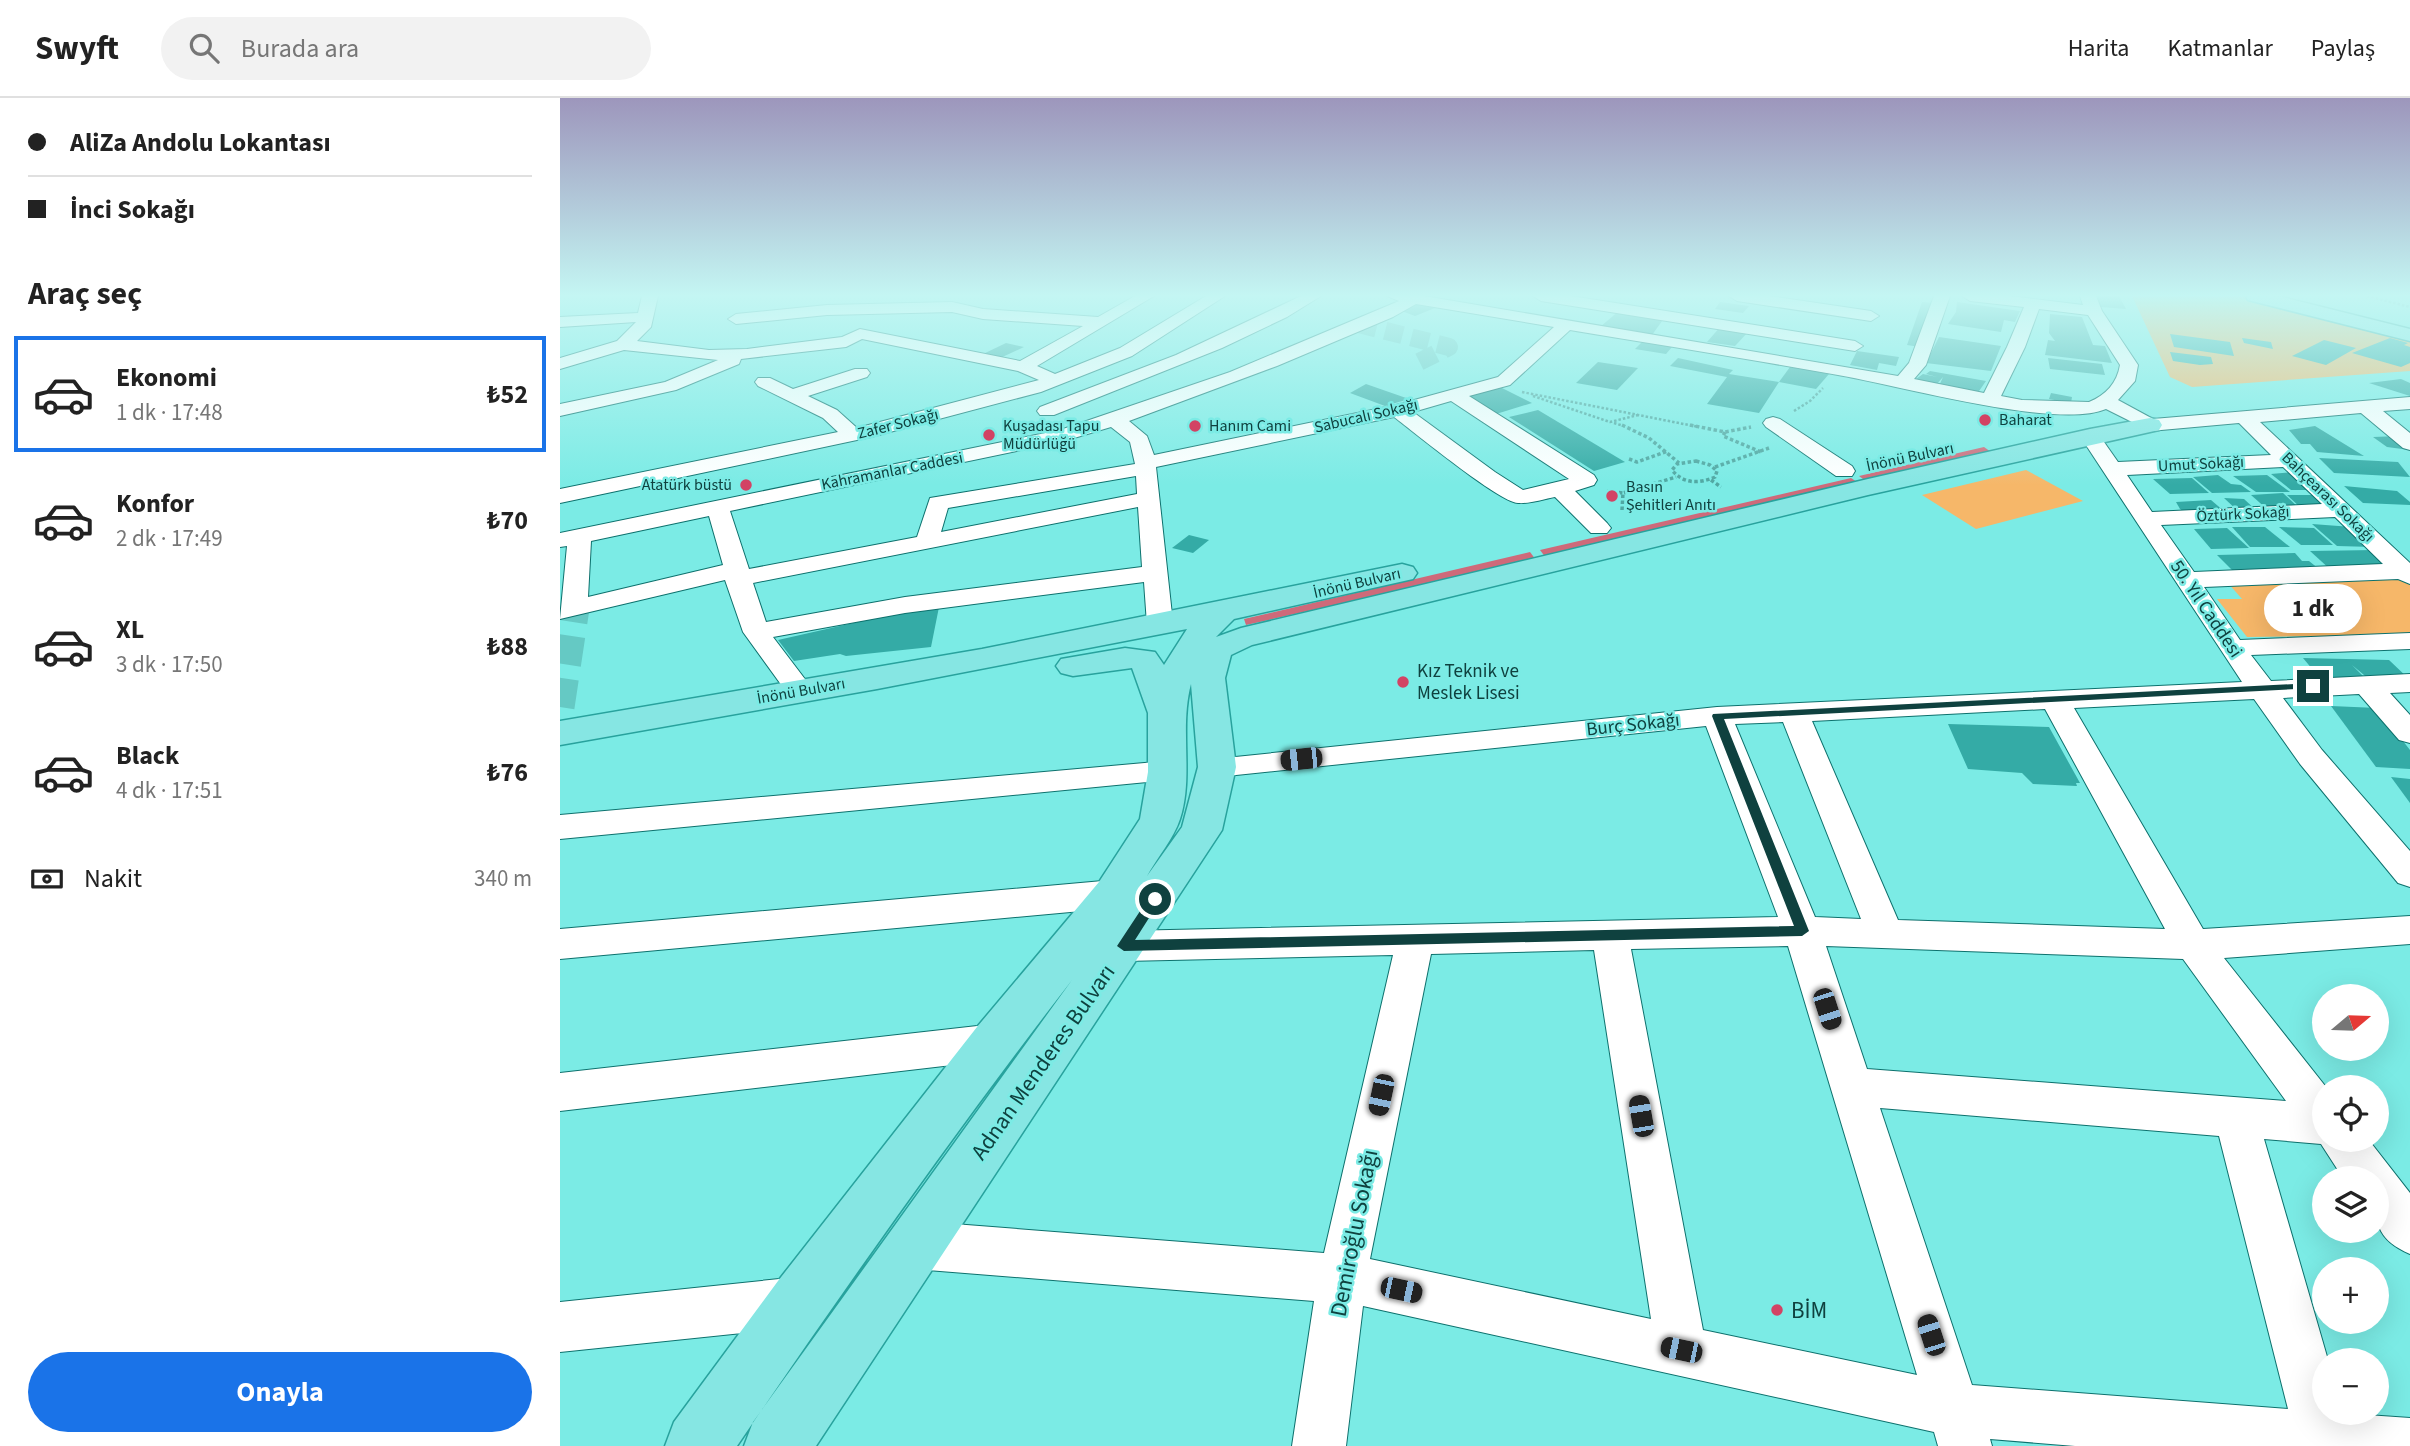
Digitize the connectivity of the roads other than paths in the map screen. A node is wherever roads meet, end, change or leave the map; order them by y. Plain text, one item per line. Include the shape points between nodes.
1 (577, 359) edge
2 (735, 359) edge
3 (991, 359) edge
4 (1036, 359) edge
5 (1108, 359) edge
6 (1183, 359) edge
7 (1280, 359) edge
8 (1528, 359) edge
9 (1773, 359) edge
10 (1847, 359) edge
11 (1919, 359) edge
12 (2009, 359) edge
13 (2125, 359) edge
14 (560, 364) edge
15 (1917, 365) junction
16 (1023, 366) junction
17 (1941, 369) dead end
18 (1841, 370) junction
19 (861, 373) dead end
20 (1977, 374) dead end
21 (2001, 377) junction
22 (1055, 380) junction
23 (764, 382) dead end
24 (1902, 382) junction
25 (1034, 388) junction
26 (794, 395) junction
27 (1454, 395) junction
28 (1990, 399) junction
29 (2107, 402) junction
30 (2410, 403) edge
31 (2365, 407) junction
32 (560, 410) edge
33 (1398, 410) junction
34 (1047, 411) junction
35 (2245, 418) junction
36 (1115, 420) junction
37 (1773, 423) road end
38 (2150, 425) junction
39 (853, 435) junction
40 (1064, 435) junction
41 (2090, 436) junction
42 (2410, 444) edge
43 (2290, 460) junction
44 (1146, 465) junction
45 (2111, 469) junction
46 (1844, 471) junction
47 (1560, 489) junction
48 (560, 496) edge
49 (1149, 498) junction
50 (717, 506) junction
51 (2342, 510) junction
52 (1611, 519) junction
53 (2144, 519) junction
54 (569, 538) edge
55 (927, 541) junction
56 (1156, 573) junction
57 (736, 574) junction
58 (2407, 574) edge
59 (2186, 580) junction
60 (1252, 606) junction
61 (567, 609) edge
62 (1160, 624) junction
63 (756, 632) junction
64 (2410, 641) edge
65 (1218, 648) joint
66 (2232, 648) junction
67 (1125, 658) joint
68 (2410, 683) edge
69 (2366, 684) junction
70 (2261, 688) junction
71 (800, 691) junction
72 (2054, 699) junction
73 (1794, 712) junction
74 (1166, 713) junction
75 (1717, 716) junction
76 (560, 733) edge
77 (2410, 733) edge
78 (560, 753) edge
79 (1217, 767) junction
80 (1167, 772) junction
81 (560, 827) edge
82 (2410, 874) edge
83 (1114, 894) junction
84 (2410, 930) edge
85 (1802, 931) junction
86 (1886, 934) junction
87 (1610, 935) junction
88 (1415, 939) junction
89 (560, 944) edge
90 (2193, 945) junction
91 (1124, 946) junction
92 (995, 1042) junction
93 (1852, 1087) junction
94 (560, 1092) edge
95 (2312, 1102) edge
96 (2235, 1117) junction
97 (2312, 1123) edge
98 (2389, 1203) edge
99 (2410, 1230) edge
100 (915, 1245) junction
101 (1342, 1278) junction
102 (799, 1302) junction
103 (560, 1327) edge
104 (1681, 1350) junction
105 (1960, 1428) edge
106 (2323, 1438) junction
107 (2410, 1445) edge
108 (698, 1446) edge
109 (777, 1446) edge
110 (1319, 1446) edge

1 - 14 street
2 - 32 street via 670,386
3 - 16 street
4 - 16 street
5 - 22 street, Zafer Sokağı
6 - 34 street
7 - 36 street, Kahramanlar Caddesi
8 - 27 street, Sabucalı Sokağı via 1504,381
9 - 18 street
10 - 18 street
11 - 15 street
12 - 21 street
13 - 29 street via 2129,365 2126,381
15 - 17 street
15 - 24 street
16 - 22 street
18 - 24 street
19 - 26 street
20 - 21 street
21 - 28 street
22 - 25 street, Zafer Sokağı
23 - 26 street
24 - 28 street
25 - 34 street
25 - 39 street, Zafer Sokağı
26 - 39 street via 830,414
27 - 33 street, Sabucalı Sokağı
27 - 47 street via 1586,480
28 - 29 street via 2054,409 2092,408
29 - 38 street
30 - 31 street, İnönü Bulvarı
31 - 35 street, İnönü Bulvarı
31 - 42 street
33 - 44 street, Sabucalı Sokağı
33 - 47 street via 1519,497
34 - 40 street
35 - 38 street, İnönü Bulvarı
35 - 43 street, Bahçearası Sokağı
36 - 40 street, Kahramanlar Caddesi
36 - 44 street via 1140,440
37 - 46 street
38 - 41 main road, İnönü Bulvarı
38 - 46 main road, İnönü Bulvarı via 2051,425
39 - 48 street, Zafer Sokağı
40 - 50 street, Kahramanlar Caddesi
41 - 45 street, 50. Yıl Caddesi
41 - 65 main road, İnönü Bulvarı via 1241,638
43 - 45 street, Umut Sokağı
43 - 51 street, Bahçearası Sokağı
44 - 49 street
44 - 55 street, Sabucalı Sokağı via 939,503
45 - 53 street, 50. Yıl Caddesi
46 - 52 main road, İnönü Bulvarı
47 - 52 street
49 - 55 street
49 - 56 street
50 - 54 street, Kahramanlar Caddesi
50 - 57 street
51 - 53 street, Öztürk Sokağı
51 - 58 street, Bahçearası Sokağı
52 - 60 main road, İnönü Bulvarı
53 - 59 street, 50. Yıl Caddesi
54 - 61 street
55 - 57 street
56 - 62 street
56 - 63 street via 905,605
57 - 61 street
57 - 63 street
58 - 59 street
59 - 66 street, 50. Yıl Caddesi
60 - 62 main road, İnönü Bulvarı
60 - 74 main road, Adnan Menderes Bulvarı via 1223,615 1200,634 1180,662
62 - 71 main road, İnönü Bulvarı
63 - 71 street
64 - 66 street
65 - 79 main road, Adnan Menderes Bulvarı via 1208,678
66 - 70 street, 50. Yıl Caddesi
67 - 74 main road, Adnan Menderes Bulvarı via 1143,659 1149,667
67 - 78 main road, İnönü Bulvarı
68 - 69 street, Burç Sokağı
69 - 70 street, Burç Sokağı
69 - 77 street
70 - 72 street, Burç Sokağı
70 - 82 street, 50. Yıl Caddesi via 2311,757
71 - 76 main road, İnönü Bulvarı
72 - 73 street, Burç Sokağı
72 - 90 street
73 - 75 street, Burç Sokağı
73 - 86 street
74 - 80 main road, Adnan Menderes Bulvarı
75 - 79 street, Burç Sokağı
75 - 85 street
79 - 91 main road, Adnan Menderes Bulvarı via 1202,830
80 - 81 street
80 - 83 main road, Adnan Menderes Bulvarı via 1160,820
83 - 89 street
83 - 92 main road, Adnan Menderes Bulvarı
84 - 90 street
85 - 86 street
85 - 87 street
85 - 93 street
86 - 90 street
87 - 88 street
87 - 104 street
88 - 91 street
88 - 101 street, Demiroğlu Sokağı
90 - 95 street
91 - 100 main road, Adnan Menderes Bulvarı
92 - 94 street
92 - 102 main road, Adnan Menderes Bulvarı
93 - 96 street
93 - 105 street
96 - 97 street
96 - 106 street
98 - 99 street
100 - 101 street
100 - 109 main road, Adnan Menderes Bulvarı
101 - 104 street
101 - 110 street, Demiroğlu Sokağı
102 - 103 street
102 - 108 main road, Adnan Menderes Bulvarı
104 - 105 street
105 - 106 street
106 - 107 street

